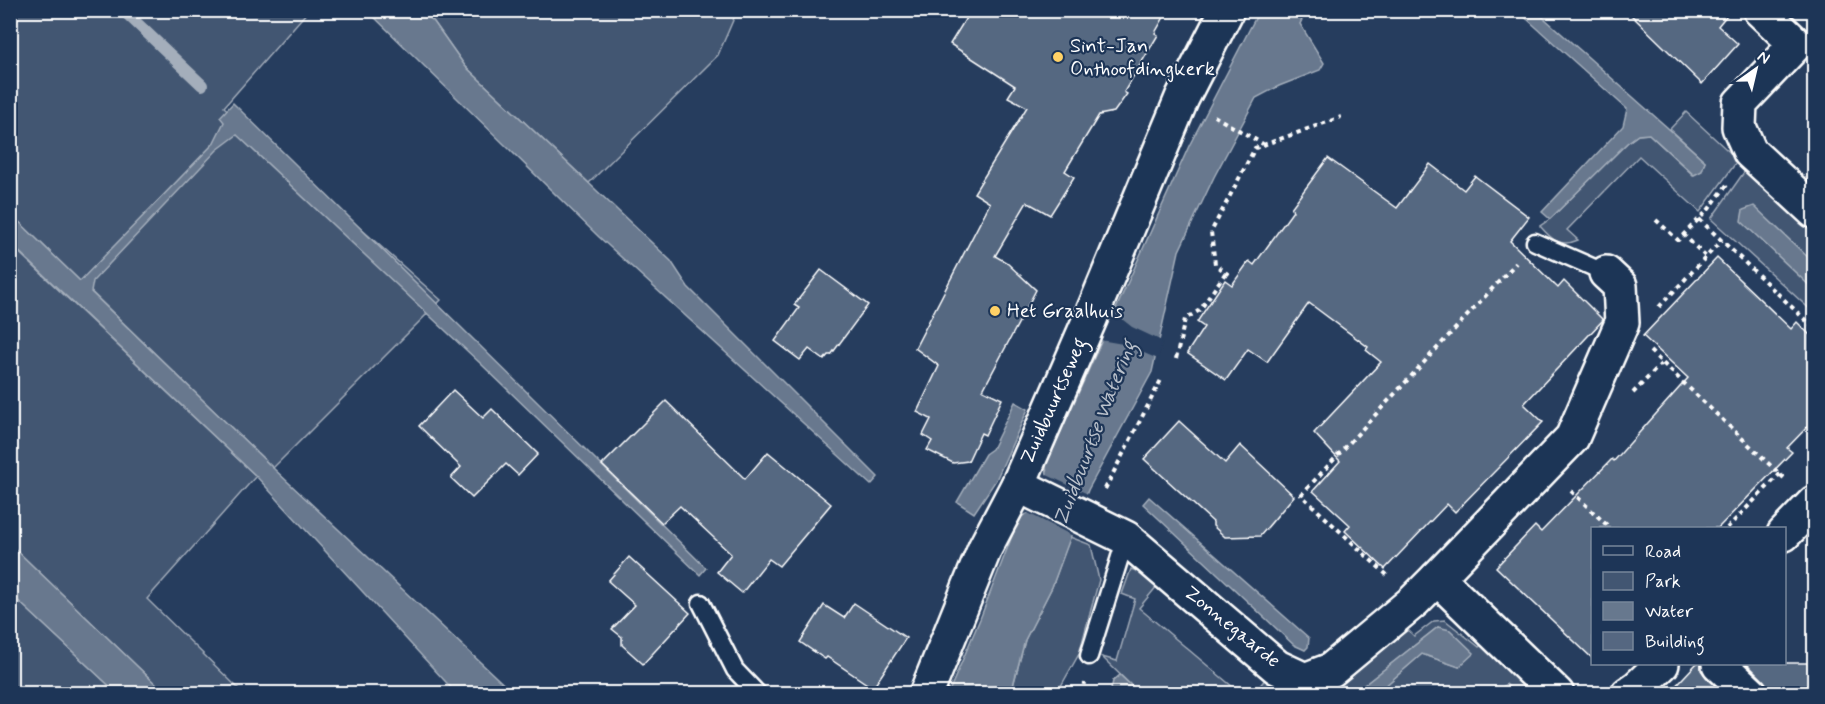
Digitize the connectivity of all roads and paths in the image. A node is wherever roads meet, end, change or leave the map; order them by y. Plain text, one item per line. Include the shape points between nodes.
1 (1227, 10) edge
2 (1761, 10) edge
3 (1805, 48) edge
4 (1204, 111) dead end
5 (1341, 117) dead end
6 (1263, 144) junction
7 (1750, 152) junction
8 (1815, 211) edge
9 (1699, 219) junction
10 (1656, 220) dead end
11 (1683, 234) junction
12 (1722, 240) junction
13 (1535, 242) joint
14 (1706, 257) junction
15 (1606, 273) joint
16 (1815, 328) edge
17 (1629, 330) junction
18 (1176, 359) dead end
19 (1161, 380) dead end
20 (1545, 465) junction
21 (1114, 472) dead end
22 (1780, 474) junction
23 (1025, 489) junction
24 (1814, 504) edge
25 (1609, 527) edge
26 (1728, 527) edge
27 (1786, 533) edge
28 (1126, 538) junction
29 (1437, 578) junction
30 (1414, 601) junction
31 (701, 603) dead end
32 (1089, 656) dead end
33 (1660, 665) edge
34 (1721, 665) edge
35 (758, 693) edge
36 (926, 693) edge
37 (1557, 693) edge
38 (1628, 693) edge
39 (1751, 693) edge

1 - 23 street, Zuidbuurtseweg via 1182,98
2 - 3 street
3 - 7 street via 1740,103 1739,127
4 - 6 path
5 - 6 path
6 - 18 path via 1255,148 1211,231 1215,264 1227,273 1200,310 1185,319
7 - 8 street
7 - 9 path
9 - 11 path
9 - 12 path
10 - 11 path via 1678,240
11 - 14 path
12 - 14 path
12 - 16 path
13 - 15 lane
13 - 30 path via 1301,495
14 - 17 path via 1645,321
15 - 17 street, Zonnegaarde via 1620,286
17 - 20 street, Zonnegaarde via 1572,438
17 - 22 path
19 - 21 path
20 - 25 path
20 - 29 street, Zonnegaarde
22 - 24 path
22 - 26 path
23 - 28 street, Zonnegaarde
23 - 36 street, Zuidbuurtseweg via 985,548
24 - 27 street
28 - 30 street, Zonnegaarde via 1277,667 1305,680 1331,670
28 - 32 lane
29 - 30 street, Zonnegaarde
29 - 37 street
31 - 35 lane via 735,670
33 - 38 street
34 - 39 street

